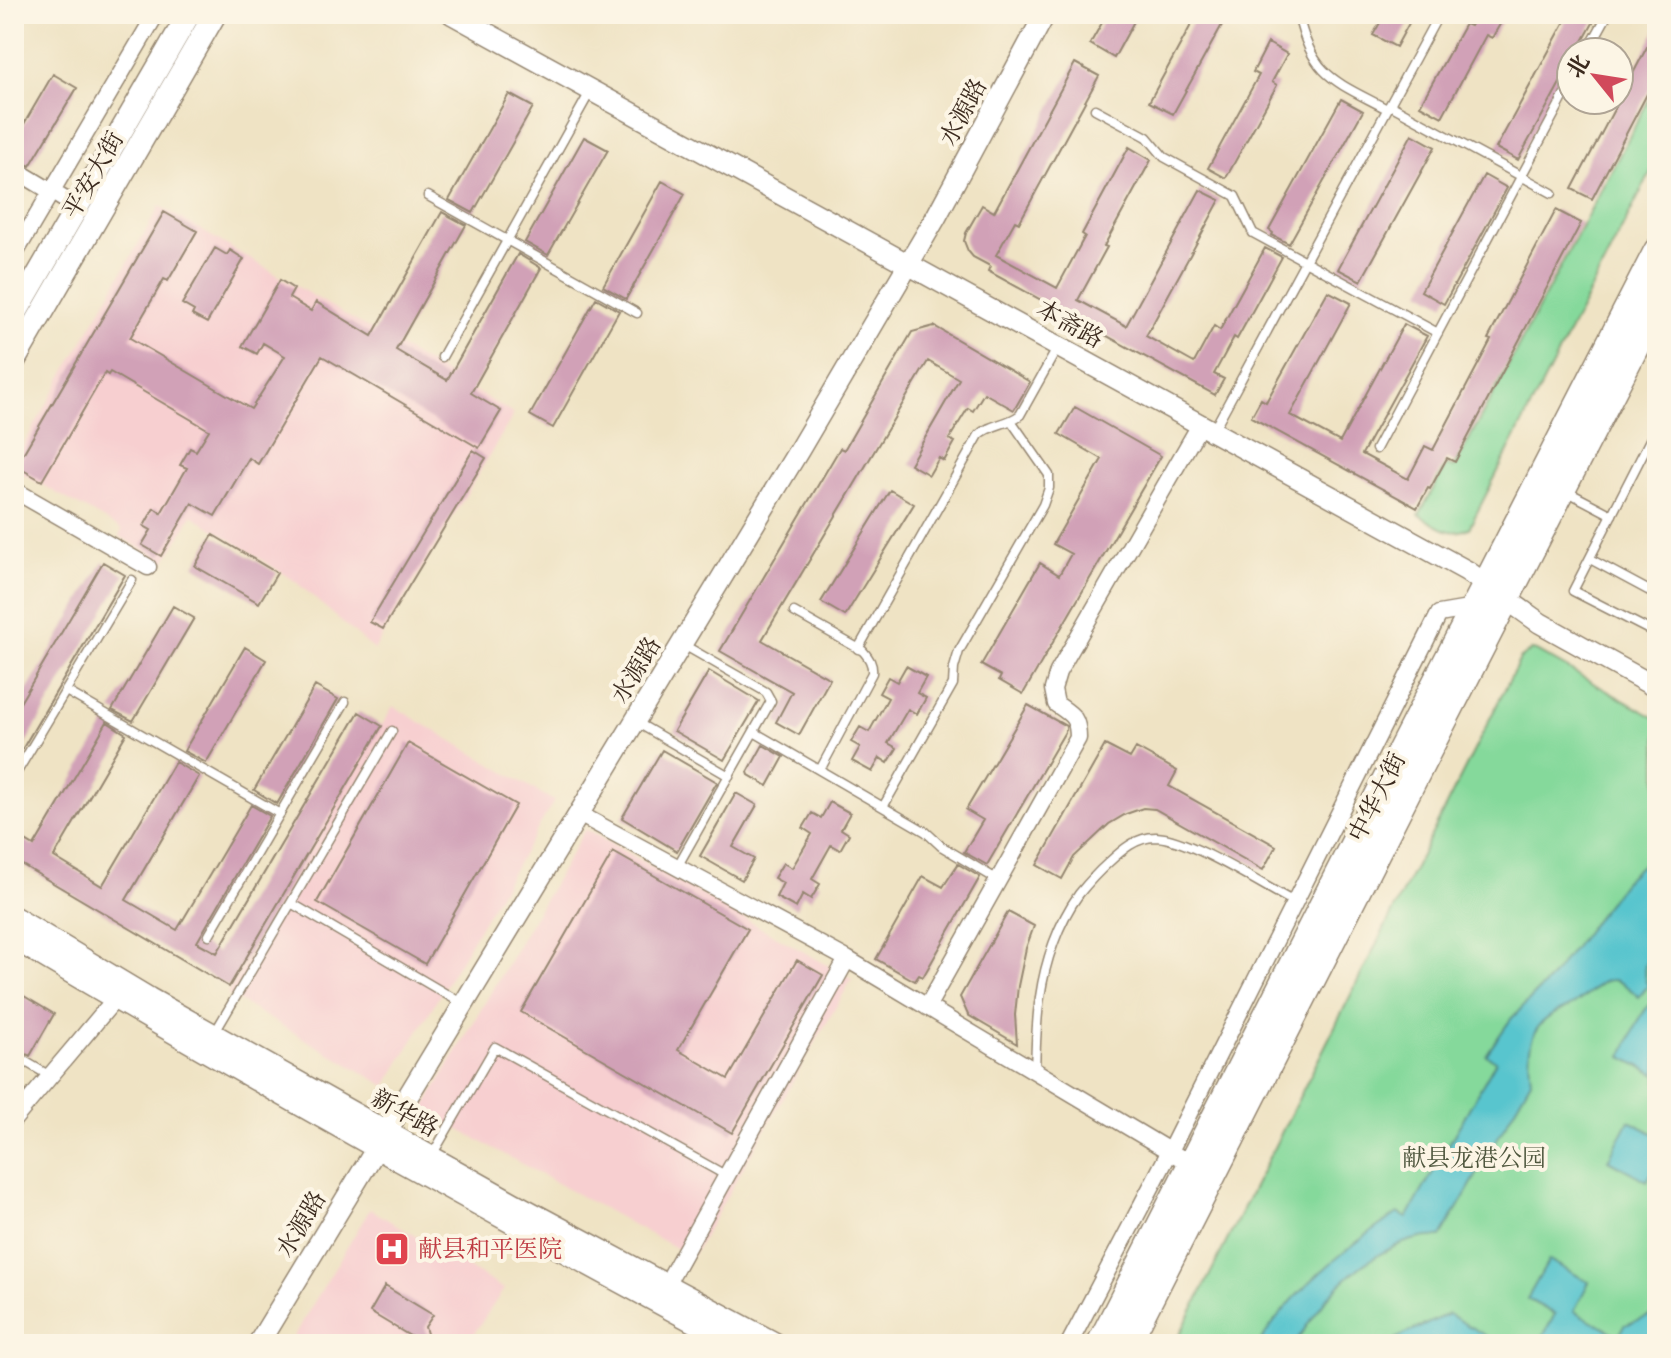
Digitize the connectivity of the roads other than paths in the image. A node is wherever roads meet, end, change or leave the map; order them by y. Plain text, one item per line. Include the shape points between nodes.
1 (156, 14) edge
2 (189, 14) edge
3 (215, 14) edge
4 (452, 14) edge
5 (1045, 14) edge
6 (1298, 14) edge
7 (1439, 14) edge
8 (1608, 14) edge
9 (484, 22) edge
10 (1596, 36) edge
11 (591, 90) junction
12 (1389, 107) junction
13 (1095, 109) dead end
14 (1555, 113) edge
15 (14, 169) edge
16 (1521, 177) junction
17 (51, 192) junction
18 (1552, 193) dead end
19 (428, 196) dead end
20 (77, 207) junction
21 (508, 241) junction
22 (1657, 251) edge
23 (14, 255) edge
24 (1305, 261) junction
25 (909, 265) junction
26 (1657, 305) edge
27 (637, 313) dead end
28 (14, 316) edge
29 (1438, 333) junction
30 (1650, 334) edge
31 (1058, 347) junction
32 (442, 357) dead end
33 (14, 361) edge
34 (1012, 422) junction
35 (1657, 426) edge
36 (1206, 428) junction
37 (1376, 449) dead end
38 (1562, 489) junction
39 (14, 490) edge
40 (1612, 515) junction
41 (1590, 559) junction
42 (148, 567) dead end
43 (132, 580) dead end
44 (1657, 595) edge
45 (1489, 597) junction
46 (794, 612) dead end
47 (1657, 634) edge
48 (682, 644) junction
49 (858, 649) junction
50 (1657, 688) edge
51 (66, 691) junction
52 (345, 702) dead end
53 (636, 721) junction
54 (392, 731) dead end
55 (754, 732) junction
56 (820, 770) junction
57 (729, 776) junction
58 (14, 777) edge
59 (883, 807) junction
60 (280, 814) junction
61 (579, 814) junction
62 (677, 867) junction
63 (998, 880) junction
64 (1294, 902) junction
65 (291, 903) junction
66 (14, 918) edge
67 (209, 935) dead end
68 (14, 938) edge
69 (847, 959) junction
70 (115, 999) junction
71 (464, 1005) junction
72 (927, 1007) junction
73 (214, 1035) junction
74 (14, 1055) edge
75 (1035, 1071) junction
76 (50, 1076) junction
77 (14, 1119) edge
78 (382, 1140) junction
79 (431, 1157) junction
80 (1180, 1158) junction
81 (727, 1176) junction
82 (666, 1285) junction
83 (258, 1344) edge
84 (736, 1344) edge
85 (775, 1344) edge
86 (1069, 1344) edge
87 (1100, 1344) edge
88 (1127, 1344) edge

1 - 17 street
2 - 20 main road, 平安大街
3 - 33 main road, 平安大街
4 - 9 street, 本斋路
5 - 25 street, 水源路
6 - 12 lane via 1316,65 1331,79
7 - 12 lane
8 - 10 lane
9 - 11 street, 本斋路
11 - 21 lane
11 - 25 street, 本斋路
12 - 16 lane
12 - 24 lane
13 - 24 lane via 1147,137 1164,157 1235,196 1253,233
14 - 16 lane
15 - 17 street
16 - 18 lane
16 - 29 lane
17 - 20 street
17 - 23 street
19 - 21 lane
20 - 28 main road, 平安大街
21 - 27 lane
21 - 32 lane
22 - 45 main road, 中华大街
24 - 29 lane
24 - 36 lane
25 - 31 street, 本斋路
25 - 48 street, 水源路
26 - 30 main road, 中华大街
29 - 37 lane
30 - 38 main road, 中华大街
31 - 34 lane
31 - 36 street, 本斋路
34 - 49 lane via 979,435
34 - 59 lane via 1049,475 1049,488 959,651 953,684
35 - 40 lane
36 - 45 street, 本斋路 via 1453,564
36 - 63 street via 1058,672 1056,704 1078,724 1078,738
38 - 40 lane
38 - 45 main road, 中华大街
39 - 42 street
40 - 41 lane
41 - 44 lane
41 - 47 lane via 1573,591
43 - 51 lane
45 - 50 street, 本斋路
45 - 64 street via 1439,614
45 - 80 main road, 中华大街
45 - 88 main road, 中华大街
46 - 49 lane
48 - 53 street, 水源路
48 - 55 lane via 766,692 771,701
49 - 56 lane via 870,659 872,673
51 - 58 lane
51 - 60 lane
52 - 60 lane
53 - 57 lane
53 - 61 street, 水源路
54 - 65 lane
55 - 56 lane
55 - 57 lane
56 - 59 lane
57 - 62 lane
59 - 63 lane
60 - 67 lane
61 - 62 street
61 - 71 street, 水源路
62 - 69 street
63 - 72 street
64 - 75 lane via 1171,839 1140,839 1122,849 1079,895 1050,953 1040,997
64 - 80 street
65 - 71 lane
65 - 73 lane
66 - 73 main road, 新华路
68 - 70 main road, 新华路
69 - 72 street
69 - 81 street
70 - 76 street
70 - 78 main road, 新华路
71 - 78 street, 水源路
72 - 75 street
73 - 78 main road, 新华路
74 - 76 lane
75 - 80 street
76 - 77 street
78 - 79 main road, 新华路
78 - 83 street, 水源路
78 - 84 main road, 新华路 via 504,1219
79 - 81 lane via 495,1047
79 - 82 main road, 新华路
80 - 86 street
80 - 87 main road, 中华大街
81 - 82 street
82 - 85 main road, 新华路

